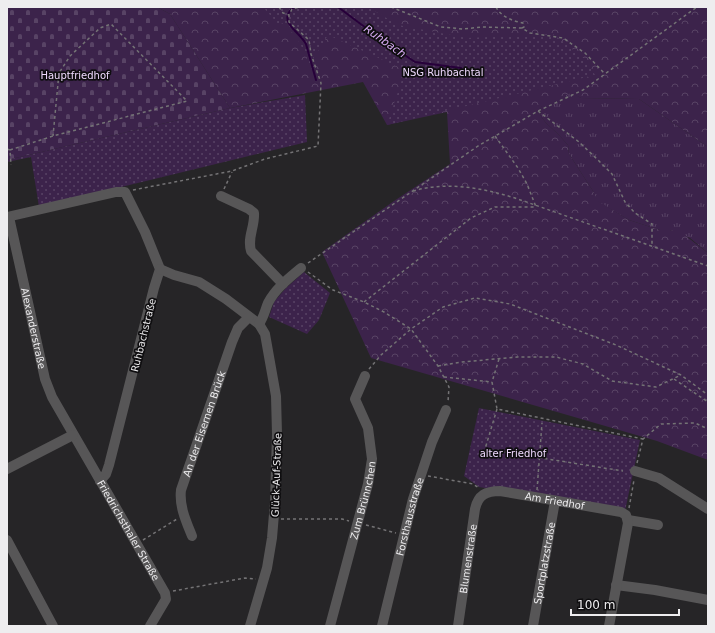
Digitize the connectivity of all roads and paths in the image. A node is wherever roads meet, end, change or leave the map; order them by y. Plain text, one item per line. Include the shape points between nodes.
1 (279, 7) edge
2 (300, 7) edge
3 (391, 7) edge
4 (496, 7) edge
5 (697, 7) edge
6 (289, 15) junction
7 (522, 28) junction
8 (605, 74) junction
9 (538, 111) junction
10 (53, 136) junction
11 (495, 136) junction
12 (8, 150) edge
13 (11, 165) dead end
14 (232, 171) junction
15 (137, 189) dead end
16 (411, 192) junction
17 (221, 196) joint
18 (536, 206) junction
19 (8, 217) edge
20 (652, 246) junction
21 (708, 266) edge
22 (300, 268) junction
23 (160, 269) junction
24 (283, 284) junction
25 (364, 302) junction
26 (249, 317) junction
27 (259, 324) junction
28 (411, 329) junction
29 (500, 359) junction
30 (438, 366) junction
31 (681, 375) junction
32 (365, 376) joint
33 (444, 377) junction
34 (674, 379) junction
35 (492, 382) junction
36 (708, 395) edge
37 (708, 402) edge
38 (497, 409) junction
39 (446, 410) joint
40 (542, 423) dead end
41 (708, 429) edge
42 (73, 435) junction
43 (642, 439) junction
44 (539, 458) junction
45 (7, 469) edge
46 (623, 471) dead end
47 (635, 472) junction
48 (421, 475) junction
49 (100, 480) junction
50 (484, 494) junction
51 (537, 498) junction
52 (555, 501) junction
53 (708, 509) edge
54 (184, 515) junction
55 (627, 517) junction
56 (274, 519) junction
57 (357, 523) junction
58 (658, 525) dead end
59 (152, 534) dead end
60 (403, 535) junction
61 (192, 536) dead end
62 (7, 540) edge
63 (264, 580) junction
64 (616, 585) junction
65 (165, 593) junction
66 (708, 600) edge
67 (54, 626) edge
68 (150, 626) edge
69 (250, 626) edge
70 (330, 626) edge
71 (382, 626) edge
72 (458, 626) edge
73 (533, 626) edge
74 (609, 626) edge

1 - 6 path via 283,14
2 - 6 path via 292,9
3 - 7 path via 441,27
4 - 7 path via 512,21 523,23
5 - 8 path
6 - 14 path via 290,22 309,40 321,83 318,146 265,159
7 - 8 path via 530,33 563,38 585,53
8 - 9 path via 582,90
9 - 11 path
9 - 20 path via 579,142 612,174 625,202 635,213 652,224
10 - 10 path via 164,107 186,101 111,24 100,28 70,56 59,73
10 - 12 path
11 - 16 path
11 - 18 path via 518,168
12 - 13 path
14 - 15 path
14 - 17 path
16 - 18 path via 426,188 462,187 486,190
16 - 22 path
17 - 24 street via 254,214 249,245 251,252
18 - 20 path
18 - 25 path via 495,207 471,218
19 - 23 street via 125,192
19 - 42 street, Alexanderstraße via 45,379
20 - 21 path
22 - 24 street
22 - 25 path via 333,290
23 - 26 street via 199,282
23 - 49 street, Ruhbachstraße via 110,465
24 - 27 street via 268,303
25 - 28 path
26 - 27 street
26 - 54 street, An der Eisernen Brück via 238,328 232,342 181,490
27 - 56 street, Glück-Auf-Straße via 266,338 276,396
28 - 30 path
28 - 31 path via 443,307 475,298 510,304 616,345
28 - 32 path via 380,355
29 - 30 path
29 - 34 path via 556,357 583,364 612,381 656,387
29 - 35 path
30 - 33 path
31 - 34 path
31 - 36 path
32 - 57 street, Zum Brünnchen via 356,399 368,428 372,459
33 - 35 path
33 - 39 path via 449,386
34 - 37 path
35 - 38 path
38 - 43 path
38 - 44 path via 485,449
39 - 48 street, Forsthausstraße
40 - 44 path
41 - 43 path via 695,423 661,424
42 - 45 street
42 - 49 street, Friedrichsthaler Straße
43 - 47 path
44 - 46 path
44 - 51 path
47 - 53 street via 664,480
47 - 55 path
48 - 50 path via 473,484
48 - 60 street, Forsthausstraße
49 - 65 street, Friedrichsthaler Straße
50 - 51 street, Am Friedhof via 492,491
50 - 72 street, Blumenstraße via 475,509
51 - 52 street, Am Friedhof
52 - 55 street, Am Friedhof via 621,512
52 - 73 street, Sportplatzstraße
54 - 59 path
54 - 61 street, An der Eisernen Brück
55 - 58 street, Am Friedhof
55 - 64 street
56 - 57 path via 342,519
56 - 63 street, Glück-Auf-Straße
57 - 60 path
57 - 70 street, Zum Brünnchen
60 - 71 street, Forsthausstraße
62 - 67 street
63 - 65 path via 245,578
63 - 69 street, Glück-Auf-Straße
64 - 66 street
64 - 74 street
65 - 68 street via 166,599

